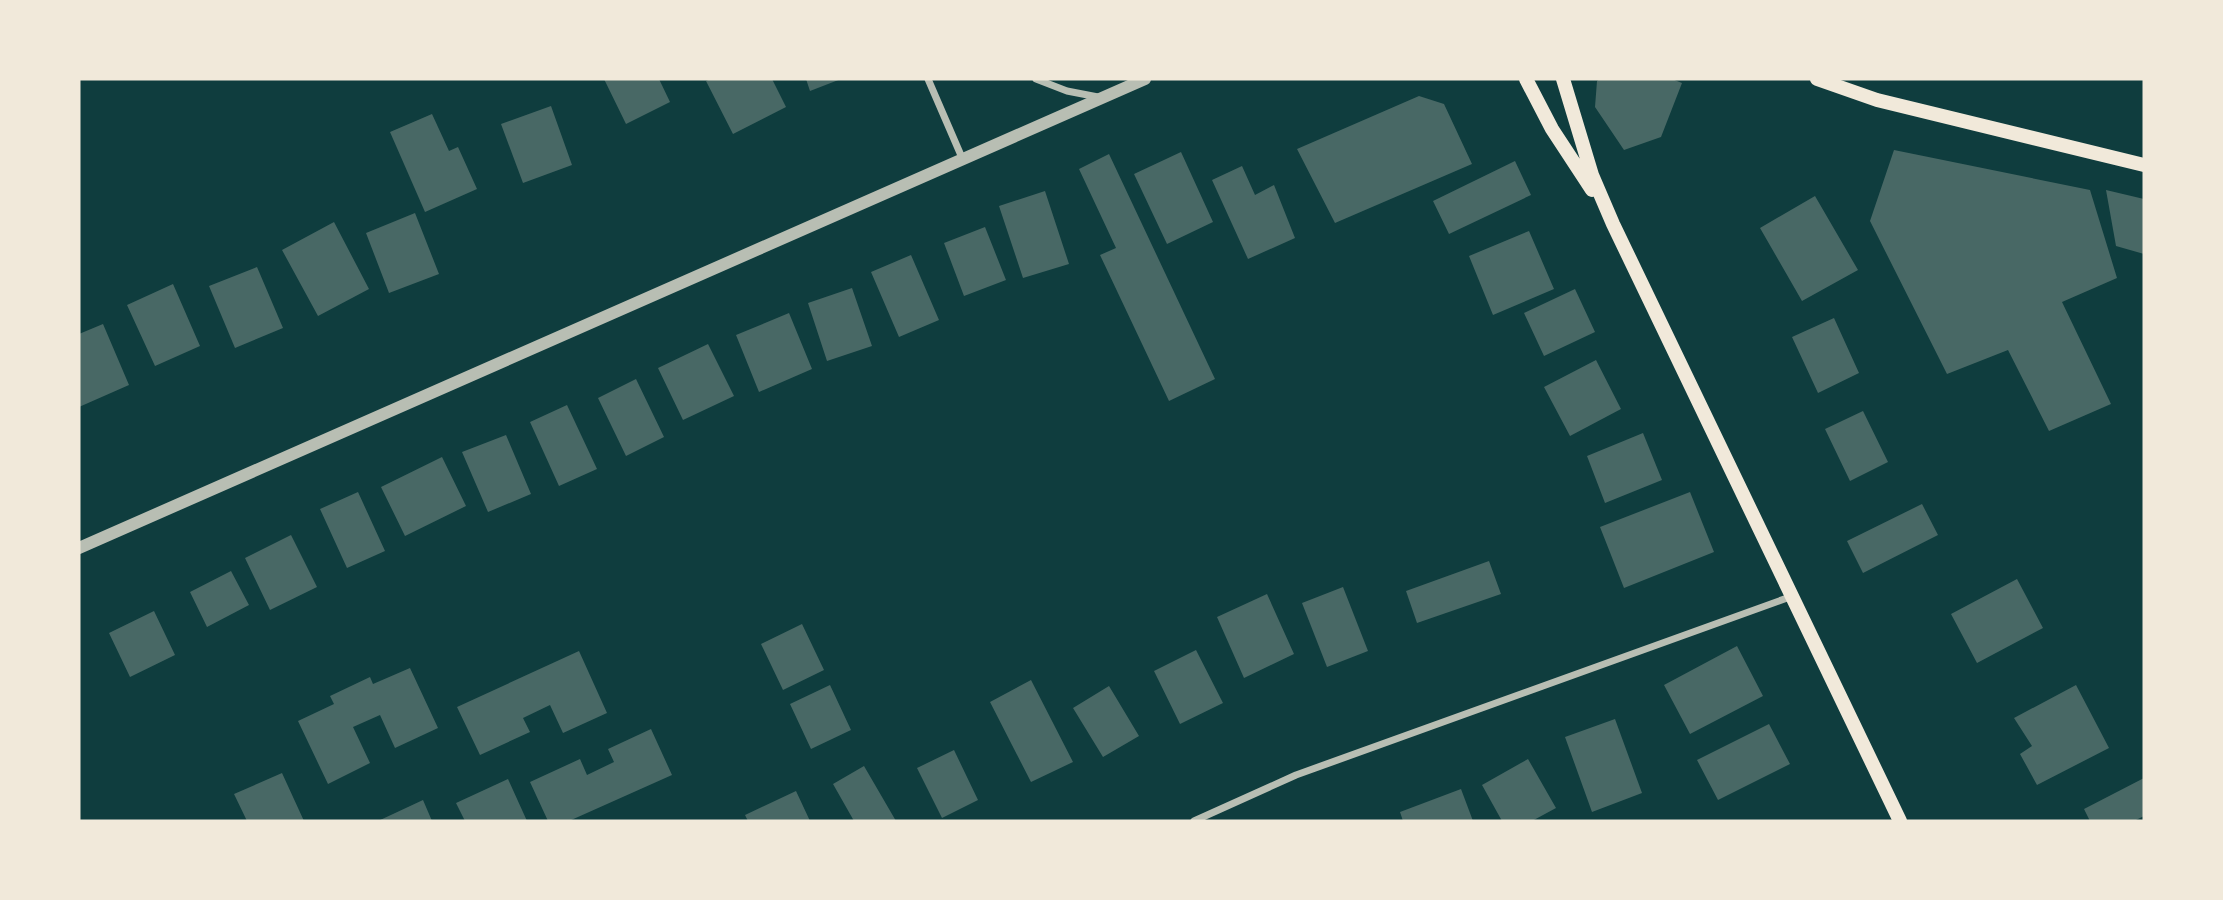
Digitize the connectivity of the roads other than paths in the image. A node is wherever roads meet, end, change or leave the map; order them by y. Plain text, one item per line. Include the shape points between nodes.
1 (928, 79) edge
2 (1036, 79) edge
3 (1145, 79) edge
4 (1526, 79) edge
5 (1563, 79) edge
6 (1575, 79) edge
7 (1817, 79) edge
8 (1102, 98) junction
9 (1569, 100) junction
10 (963, 160) junction
11 (2144, 165) edge
12 (1613, 224) junction
13 (79, 548) edge
14 (1790, 597) junction
15 (1194, 821) edge
16 (1900, 821) edge

1 - 10 street
2 - 8 street
3 - 8 street
4 - 12 main road
5 - 9 main road
6 - 9 main road
7 - 11 main road via 1877,100
8 - 10 street
9 - 12 main road
10 - 13 street
12 - 14 main road
14 - 15 street via 1296,775
14 - 16 main road

